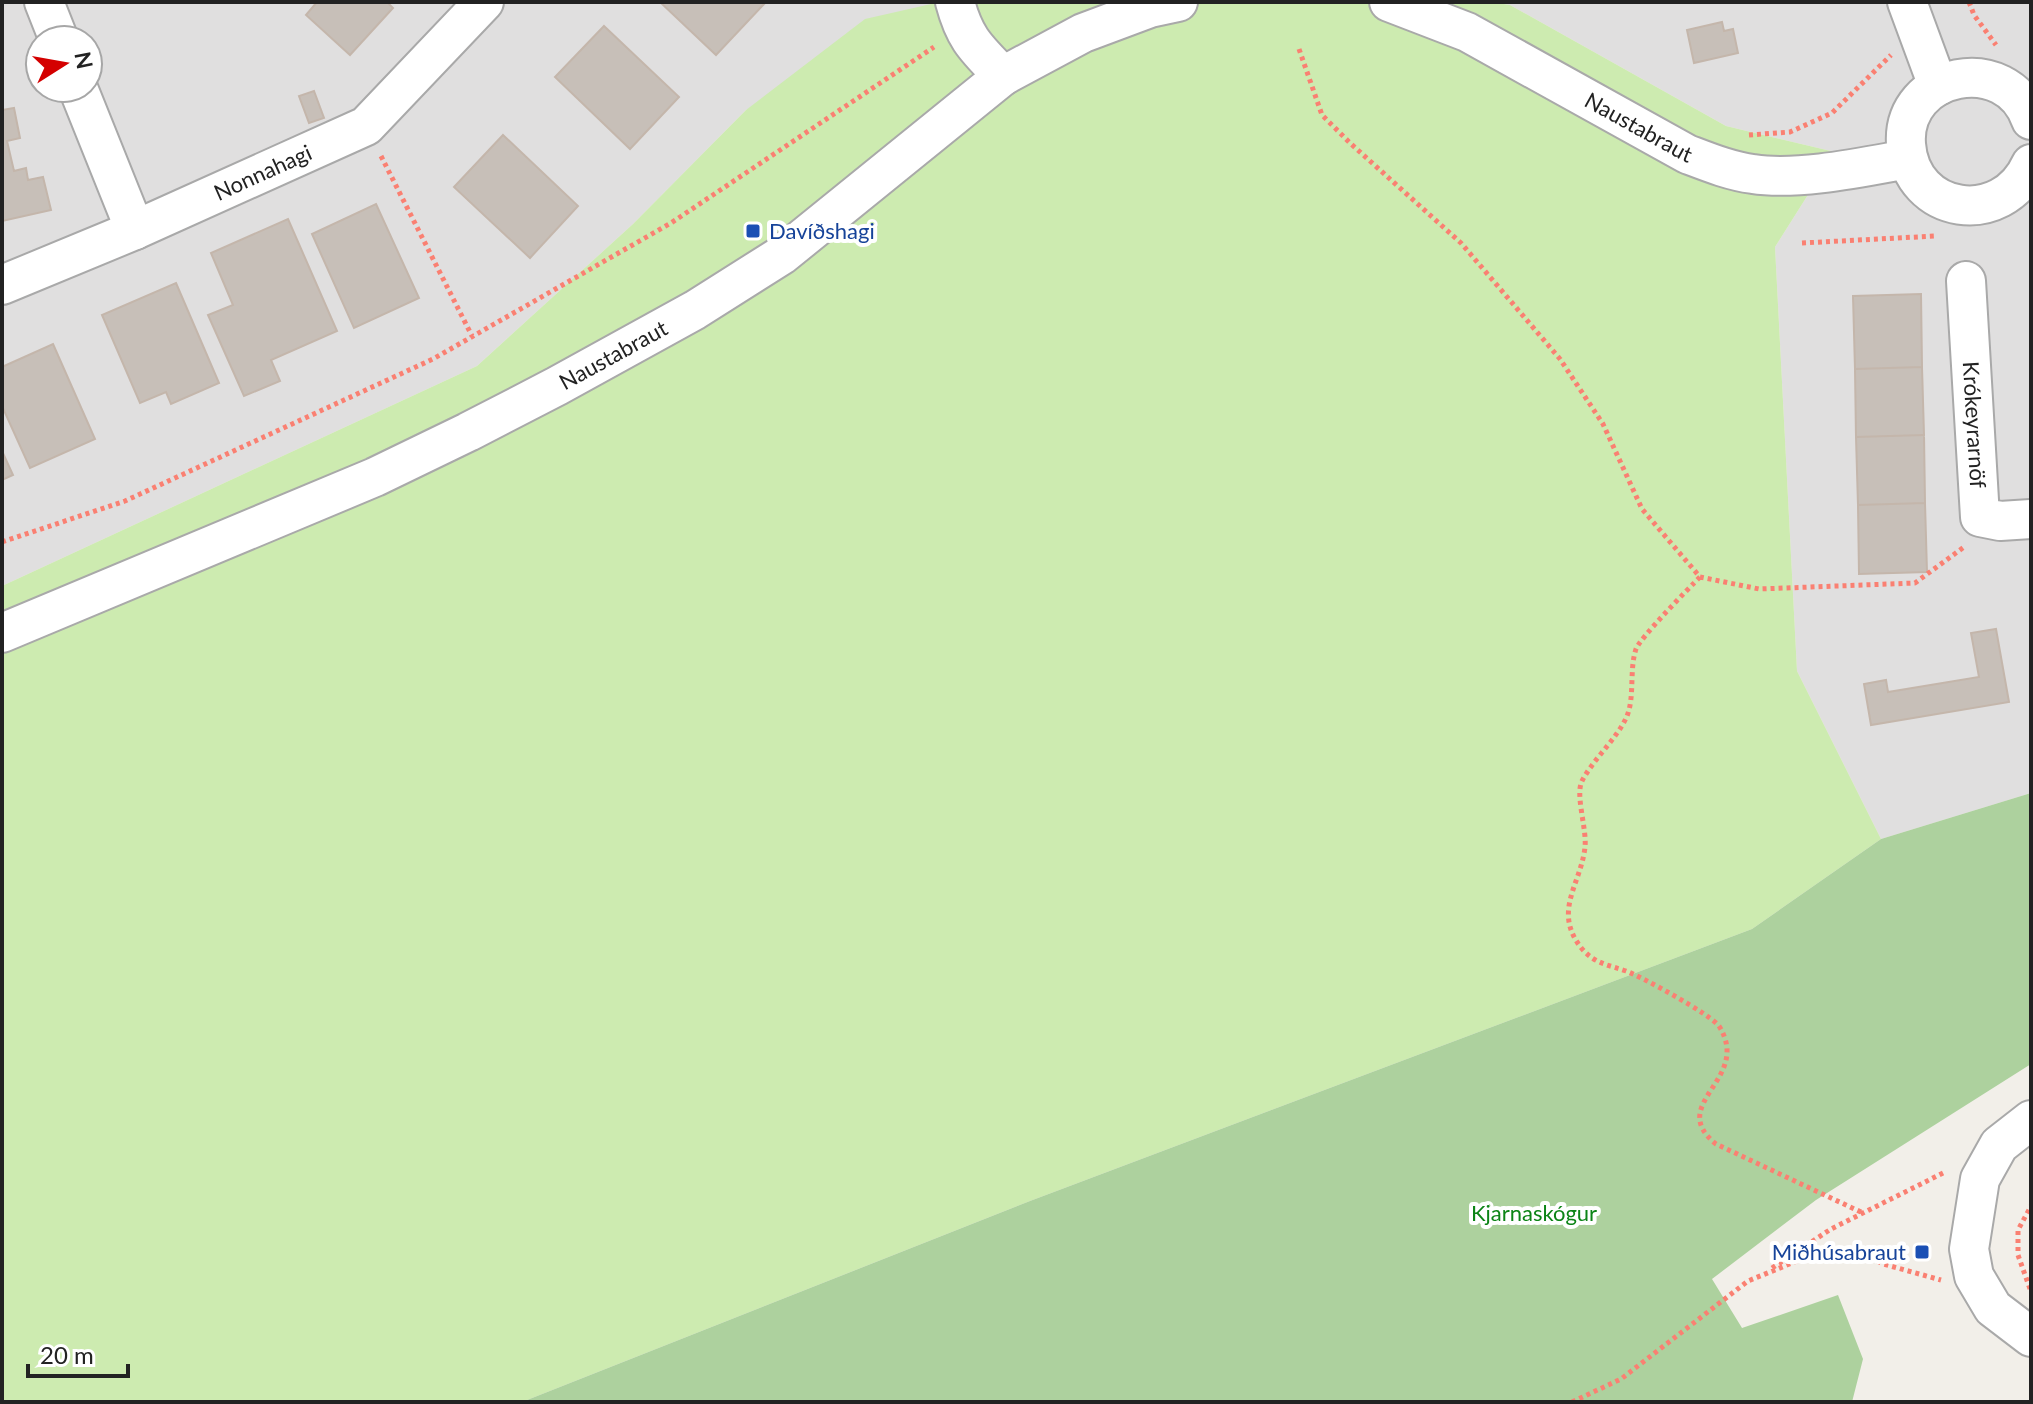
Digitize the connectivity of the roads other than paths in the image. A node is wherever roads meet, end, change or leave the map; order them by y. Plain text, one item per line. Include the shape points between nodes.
1 (44, 2) edge
2 (484, 2) edge
3 (1178, 2) edge
4 (1389, 2) edge
5 (1907, 2) edge
6 (959, 15) edge
7 (53, 24) edge
8 (1003, 76) junction
9 (1938, 86) junction
10 (84, 104) edge
11 (2031, 120) edge
12 (1908, 159) junction
13 (2031, 164) edge
14 (135, 230) junction
15 (1966, 281) dead end
16 (2, 285) edge
17 (2016, 520) edge
18 (2, 633) edge
19 (2031, 1120) edge
20 (2031, 1337) edge

1 - 7 street
2 - 14 street, Nonnahagi via 366,126
3 - 8 street, Naustabraut via 1083,33
4 - 12 street, Naustabraut via 1467,32 1716,165 1753,175 1789,175
5 - 9 street
6 - 8 street via 973,45
8 - 18 street, Naustabraut via 782,255 636,343 375,477
9 - 11 street via 1980,77 2001,84 2018,97
9 - 12 street via 1914,110 1908,125
10 - 14 street
12 - 13 street via 1932,194 1971,207 2011,193
14 - 16 street, Nonnahagi
15 - 17 street, Krókeyrarnöf via 1980,517
19 - 20 street via 1999,1145 1980,1179 1969,1249 1974,1276 1993,1308

